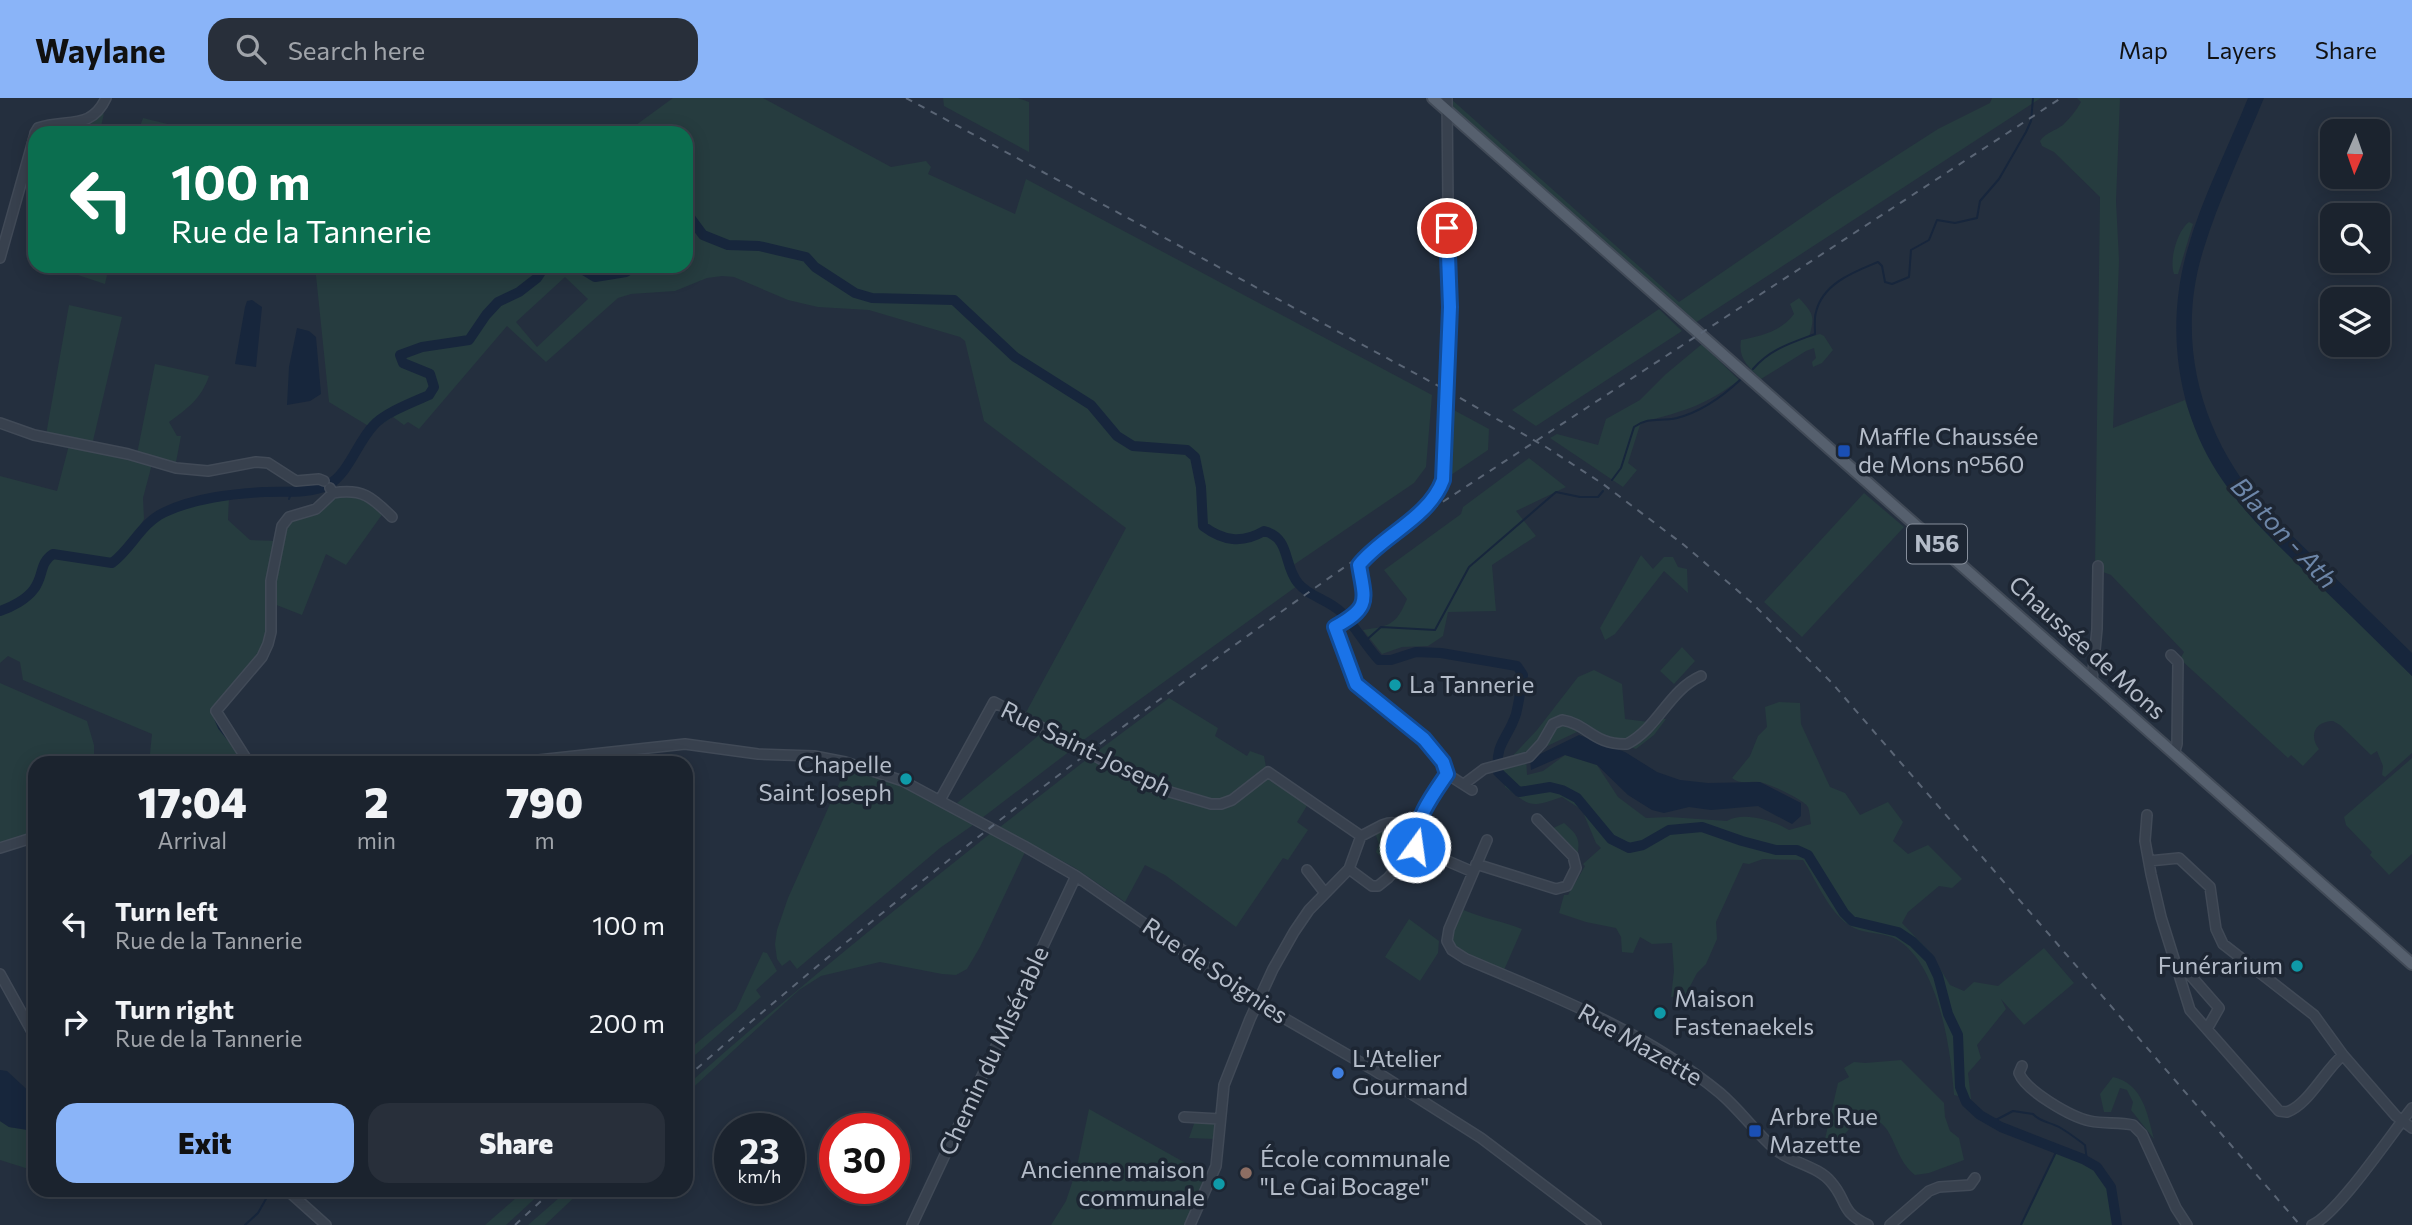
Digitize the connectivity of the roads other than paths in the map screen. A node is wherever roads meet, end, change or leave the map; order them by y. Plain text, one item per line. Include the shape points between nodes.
1 (106, 98) edge
2 (1433, 98) edge
3 (1447, 98) edge
4 (1448, 110) junction
5 (43, 126) edge
6 (28, 159) edge
7 (0, 258) edge
8 (0, 423) edge
9 (329, 487) junction
10 (391, 517) dead end
11 (2098, 566) dead end
12 (2171, 655) dead end
13 (1701, 676) dead end
14 (2092, 681) junction
15 (2174, 754) junction
16 (245, 756) edge
17 (575, 756) edge
18 (1447, 774) junction
19 (940, 800) junction
20 (2147, 815) dead end
21 (1537, 818) dead end
22 (1417, 832) junction
23 (1361, 836) junction
24 (28, 839) edge
25 (1488, 840) dead end
26 (1415, 847) junction
27 (0, 848) edge
28 (2149, 861) junction
29 (1475, 868) junction
30 (1349, 869) junction
31 (1307, 870) dead end
32 (1076, 876) junction
33 (1325, 893) junction
34 (2410, 958) edge
35 (2176, 966) junction
36 (0, 974) edge
37 (1258, 1003) junction
38 (28, 1024) edge
39 (2207, 1029) junction
40 (2343, 1055) junction
41 (2022, 1066) dead end
42 (2412, 1108) edge
43 (1184, 1117) dead end
44 (1220, 1119) junction
45 (2402, 1121) junction
46 (2412, 1128) edge
47 (1975, 1178) dead end
48 (295, 1197) edge
49 (2318, 1224) edge
50 (326, 1225) edge
51 (912, 1225) edge
52 (1190, 1225) edge
53 (1596, 1225) edge
54 (1868, 1225) edge
55 (1890, 1225) edge
56 (2187, 1225) edge

1 - 5 street via 89,119
2 - 4 main road, N56
3 - 4 street
4 - 14 main road, Chaussée de Mons / N56
4 - 18 street via 1450,307 1443,480 1420,511 1359,565 1363,604 1335,627 1356,684 1424,739
6 - 7 street
8 - 9 street via 184,469 208,471 268,463 296,481 320,479
9 - 10 street via 360,492
9 - 16 street via 316,509 289,517 282,526 271,581 268,645 216,712
11 - 14 street
12 - 15 street via 2178,662
13 - 18 street via 1680,690 1652,725 1627,744 1604,742 1562,720 1553,724 1529,757 1490,766 1468,787
14 - 15 main road, Chaussée de Mons / N56
15 - 34 main road, Chaussée de Mons / N56
17 - 19 street, Rue de Soignies via 684,744 814,756 871,769
18 - 22 street via 1426,804
19 - 23 street, Rue Saint-Joseph via 994,702 1153,788 1211,804 1231,800 1268,772
19 - 32 street, Rue de Soignies
20 - 28 street
21 - 29 street via 1573,856 1576,867 1567,886 1556,889
22 - 23 street via 1389,821
22 - 26 street
23 - 30 street
24 - 27 street
25 - 29 street
26 - 29 street
26 - 30 street via 1377,886
28 - 35 street
28 - 40 street via 2179,858 2206,881 2216,929 2224,944 2314,1014
29 - 54 street, Rue Mazette via 1449,929 1447,941 1452,950 1603,1019 1672,1058 1739,1110 1778,1152 1832,1182 1846,1211
30 - 33 street
31 - 33 street
32 - 37 street, Rue de Soignies
32 - 51 street, Chemin du Misérable
33 - 37 street via 1286,945
35 - 39 street via 2190,1010
35 - 39 street via 2184,968 2219,1008
36 - 38 street
37 - 44 street via 1226,1077
37 - 53 street, Rue de Soignies via 1481,1138
39 - 40 street via 2279,1111 2299,1106
40 - 45 street
41 - 56 street via 2018,1073 2034,1093 2086,1120 2133,1125 2142,1134
42 - 45 street
43 - 44 street
44 - 52 street via 1216,1166
45 - 46 street
45 - 49 street
47 - 55 street via 1970,1185 1929,1191
48 - 50 street

